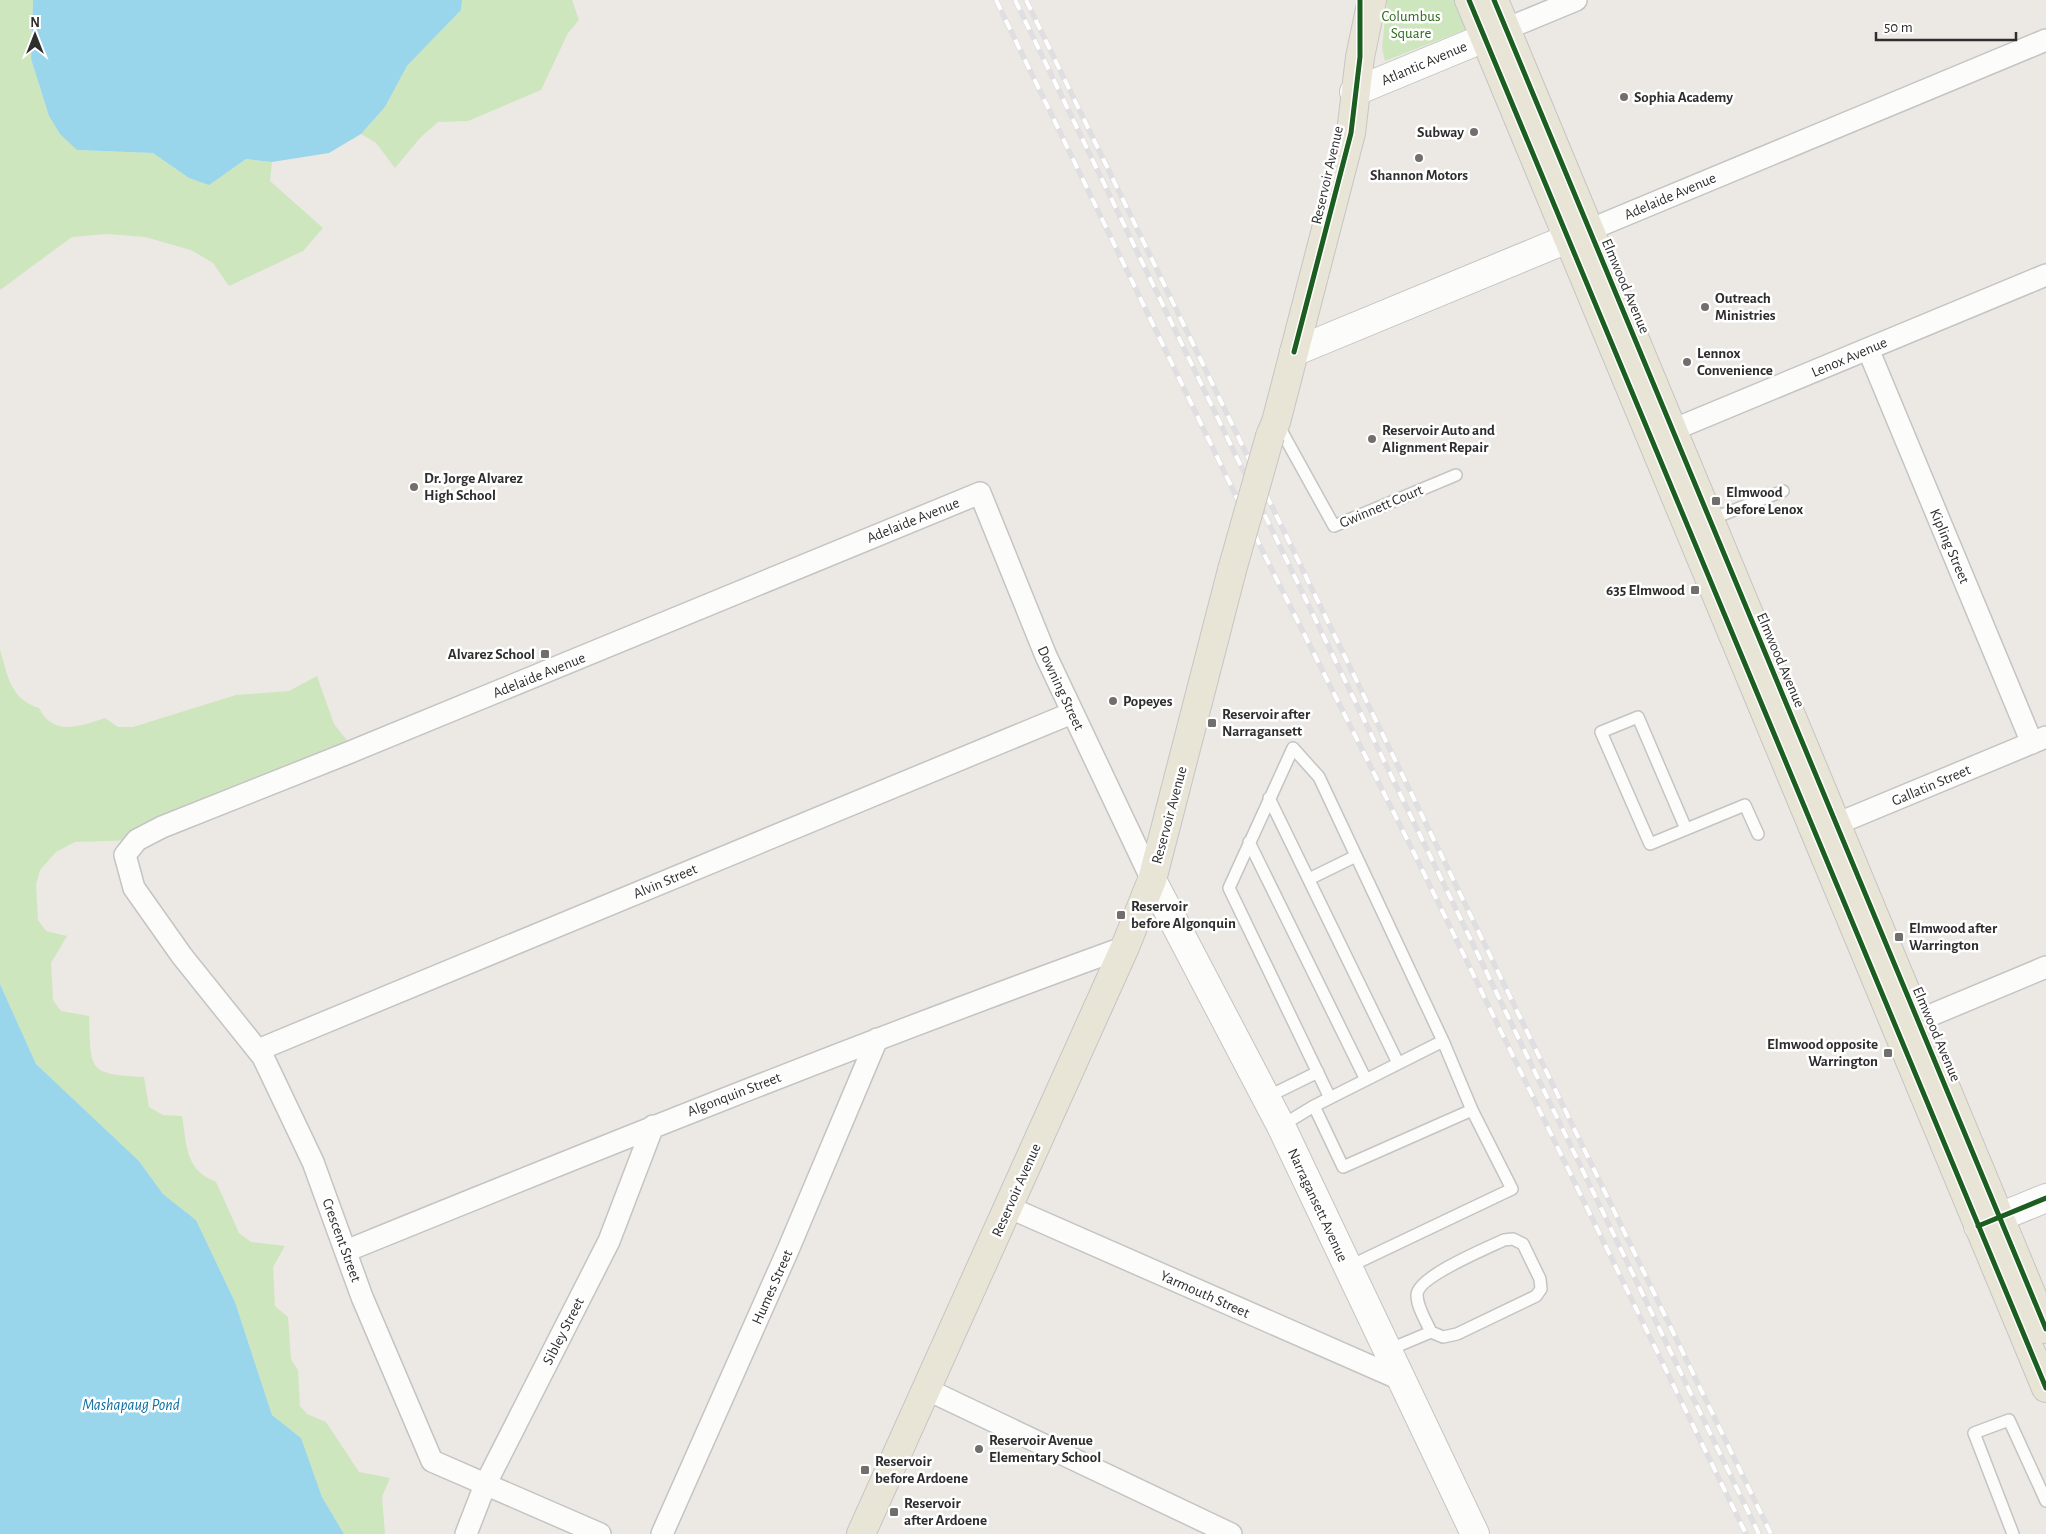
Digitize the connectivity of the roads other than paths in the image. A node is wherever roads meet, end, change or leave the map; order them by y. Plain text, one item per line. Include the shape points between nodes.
1 (1360, 0) edge
2 (1372, 0) edge
3 (1469, 0) edge
4 (1494, 0) edge
5 (1576, 0) edge
6 (1496, 34) junction
7 (2046, 40) edge
8 (1360, 57) junction
9 (1354, 92) junction
10 (1579, 234) junction
11 (2046, 275) edge
12 (1868, 349) junction
13 (1294, 352) junction
14 (1273, 429) junction
15 (1662, 434) junction
16 (1456, 475) dead end
17 (1783, 491) dead end
18 (980, 492) joint
19 (1710, 520) junction
20 (1072, 713) junction
21 (2039, 740) edge
22 (1270, 798) junction
23 (1826, 828) junction
24 (1686, 829) junction
25 (1758, 834) dead end
26 (1250, 842) junction
27 (1356, 856) junction
28 (130, 878) joint
29 (1309, 879) junction
30 (1152, 880) junction
31 (1125, 947) junction
32 (2046, 968) edge
33 (1908, 1025) junction
34 (877, 1039) junction
35 (1443, 1041) junction
36 (258, 1050) junction
37 (1398, 1063) junction
38 (1318, 1072) junction
39 (1366, 1080) junction
40 (1265, 1098) junction
41 (1330, 1098) junction
42 (1314, 1106) junction
43 (1472, 1110) junction
44 (653, 1126) junction
45 (1281, 1126) junction
46 (2046, 1198) edge
47 (1008, 1207) junction
48 (1989, 1222) junction
49 (346, 1251) junction
50 (1348, 1267) junction
51 (2046, 1329) edge
52 (1431, 1332) junction
53 (1388, 1350) junction
54 (1402, 1380) junction
55 (2046, 1388) edge
56 (926, 1389) junction
57 (485, 1485) junction
58 (2046, 1501) edge
59 (466, 1534) edge
60 (600, 1534) edge
61 (662, 1534) edge
62 (861, 1534) edge
63 (1231, 1534) edge
64 (1476, 1534) edge
65 (2013, 1534) edge

1 - 8 main road, Reservoir Avenue
2 - 8 main road, Reservoir Avenue
3 - 6 main road, Elmwood Avenue
4 - 6 main road, Elmwood Avenue
5 - 6 street, Atlantic Avenue
6 - 9 street, Atlantic Avenue
6 - 10 main road, Elmwood Avenue
7 - 10 street, Adelaide Avenue
8 - 9 main road, Reservoir Avenue
9 - 13 main road, Reservoir Avenue via 1351,133
10 - 13 street, Adelaide Avenue
10 - 15 main road, Elmwood Avenue
11 - 12 street, Lenox Avenue
12 - 15 street, Lenox Avenue
12 - 21 street, Kipling Street
13 - 14 main road, Reservoir Avenue
14 - 16 lane, Gwinnett Court via 1334,526
14 - 30 main road, Reservoir Avenue, bridge via 1232,570
15 - 19 main road, Elmwood Avenue
15 - 23 main road, Elmwood Avenue
17 - 19 lane
18 - 20 street, Downing Street
18 - 28 street, Adelaide Avenue via 358,750 162,827 137,840 125,855
19 - 23 main road, Elmwood Avenue
20 - 30 street, Downing Street
20 - 36 street, Alvin Street
21 - 23 street, Gallatin Street
22 - 26 lane
22 - 27 lane via 1292,748 1320,777
22 - 29 lane
23 - 33 main road, Elmwood Avenue
24 - 24 lane via 1650,844 1601,732 1638,717
24 - 25 lane via 1745,805
26 - 38 lane via 1228,888
26 - 39 lane
27 - 29 lane
27 - 35 lane
28 - 36 street, Crescent Street via 182,956
29 - 37 lane
30 - 31 main road, Reservoir Avenue
30 - 40 street, Narragansett Avenue
31 - 34 street, Algonquin Street
31 - 47 main road, Reservoir Avenue
32 - 33 street
33 - 48 main road, Elmwood Avenue
34 - 44 street, Algonquin Street
34 - 61 street, Humes Street
35 - 37 lane
35 - 43 lane
36 - 49 street, Crescent Street via 313,1162
37 - 39 lane
38 - 40 lane
38 - 41 lane
39 - 41 lane
40 - 45 street, Narragansett Avenue
41 - 42 lane
42 - 43 lane via 1343,1167
42 - 45 lane
43 - 50 lane via 1512,1189
44 - 49 street, Algonquin Street
44 - 57 street, Sibley Street via 609,1240
45 - 50 street, Narragansett Avenue
46 - 48 street
47 - 54 street, Yarmouth Street
47 - 56 main road, Reservoir Avenue
48 - 51 main road, Elmwood Avenue
48 - 55 main road, Elmwood Avenue
49 - 57 street, Crescent Street via 362,1297 432,1461
50 - 53 street, Narragansett Avenue
52 - 52 lane via 1443,1337 1457,1334 1536,1296 1541,1289 1540,1279 1523,1244 1513,1239 1504,1240 1432,1276 1420,1286 1417,1295
52 - 53 lane
53 - 54 street, Narragansett Avenue
54 - 64 street, Narragansett Avenue
56 - 62 main road, Reservoir Avenue
56 - 63 street
57 - 59 street, Sibley Street
57 - 60 street, Crescent Street
58 - 65 lane via 2009,1420 1974,1433

